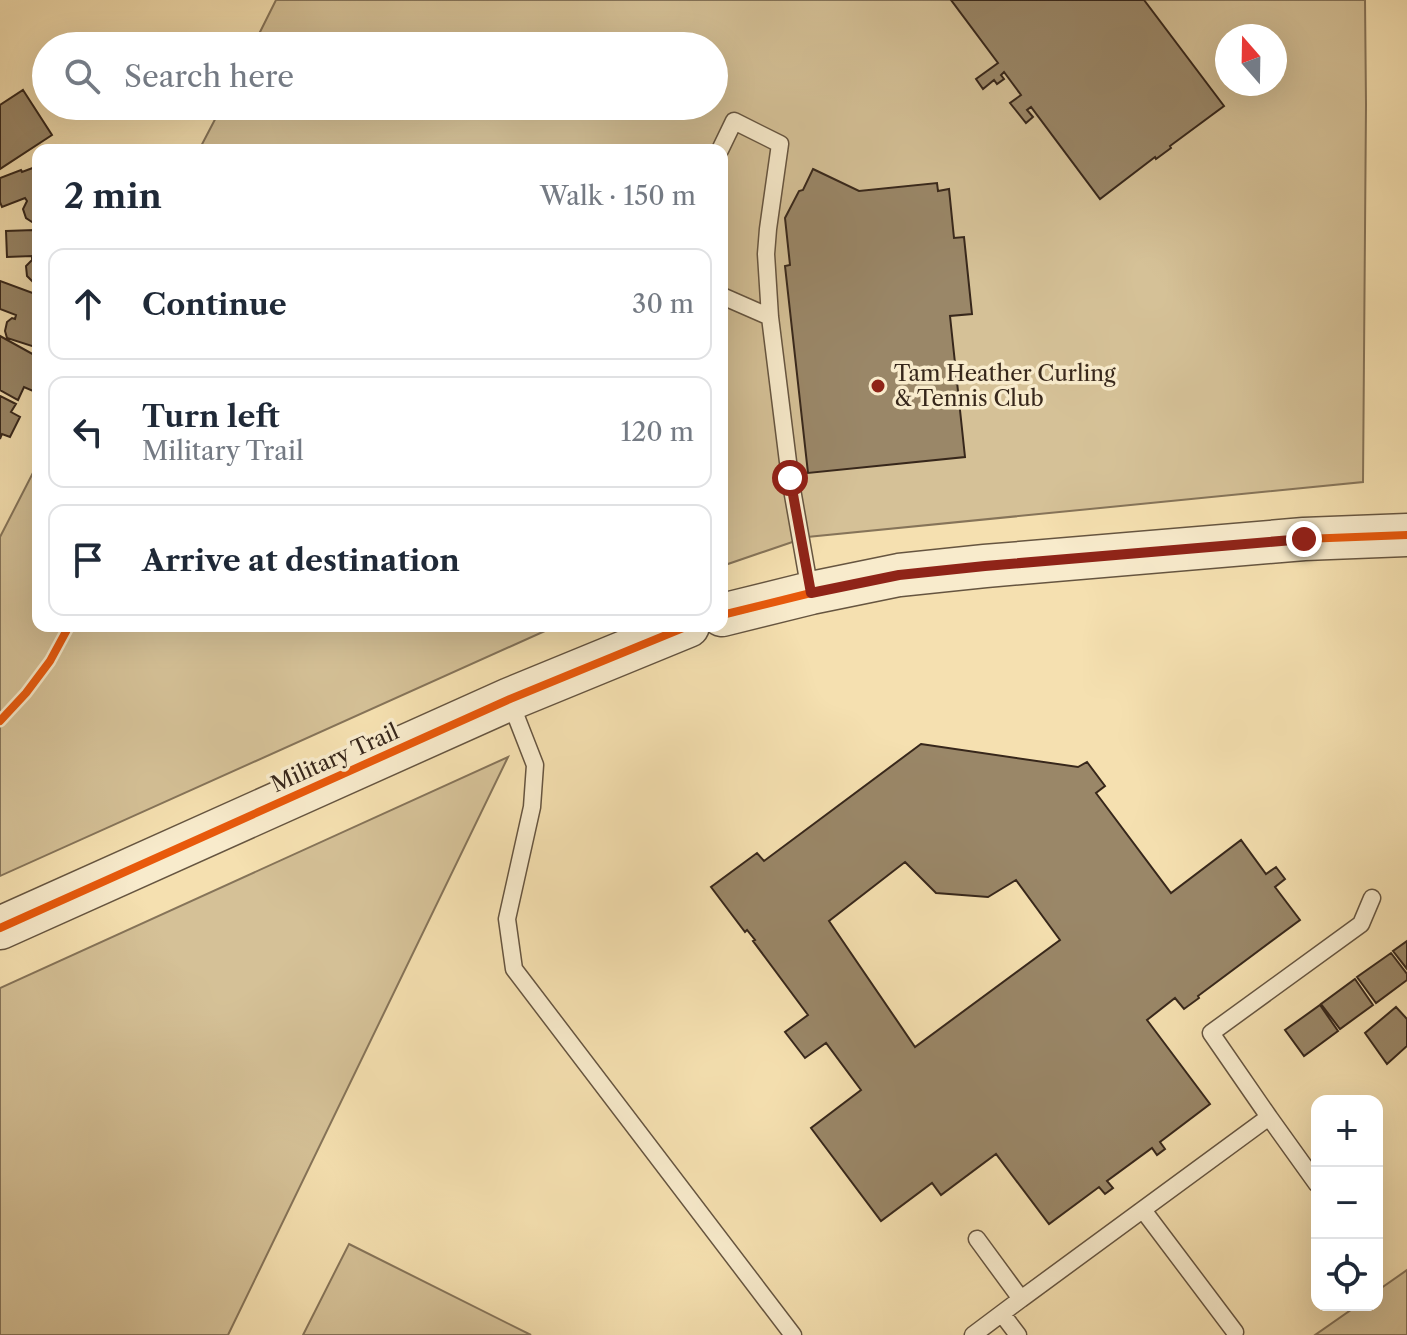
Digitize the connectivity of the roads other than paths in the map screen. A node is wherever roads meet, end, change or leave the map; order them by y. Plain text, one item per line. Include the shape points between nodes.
1 (723, 144) edge
2 (728, 299) edge
3 (770, 317) junction
4 (1407, 535) edge
5 (811, 593) junction
6 (728, 614) edge
7 (673, 632) edge
8 (510, 699) junction
9 (1372, 898) dead end
10 (0, 928) edge
11 (1269, 1117) junction
12 (1311, 1176) edge
13 (1143, 1210) junction
14 (977, 1239) dead end
15 (1021, 1299) junction
16 (1002, 1314) junction
17 (1235, 1332) dead end
18 (793, 1335) edge
19 (973, 1335) edge
20 (1018, 1335) edge

1 - 3 lane via 734,121 780,144 766,254
2 - 3 lane
3 - 5 lane
4 - 5 street via 985,566 899,575
5 - 6 street
7 - 8 street, Military Trail
8 - 10 street, Military Trail
8 - 18 lane via 535,765 532,807 507,919 514,969
9 - 11 lane via 1361,924 1211,1033
11 - 12 lane
11 - 13 lane
13 - 15 lane
13 - 17 lane
14 - 15 lane
15 - 16 lane
16 - 19 lane
16 - 20 lane

